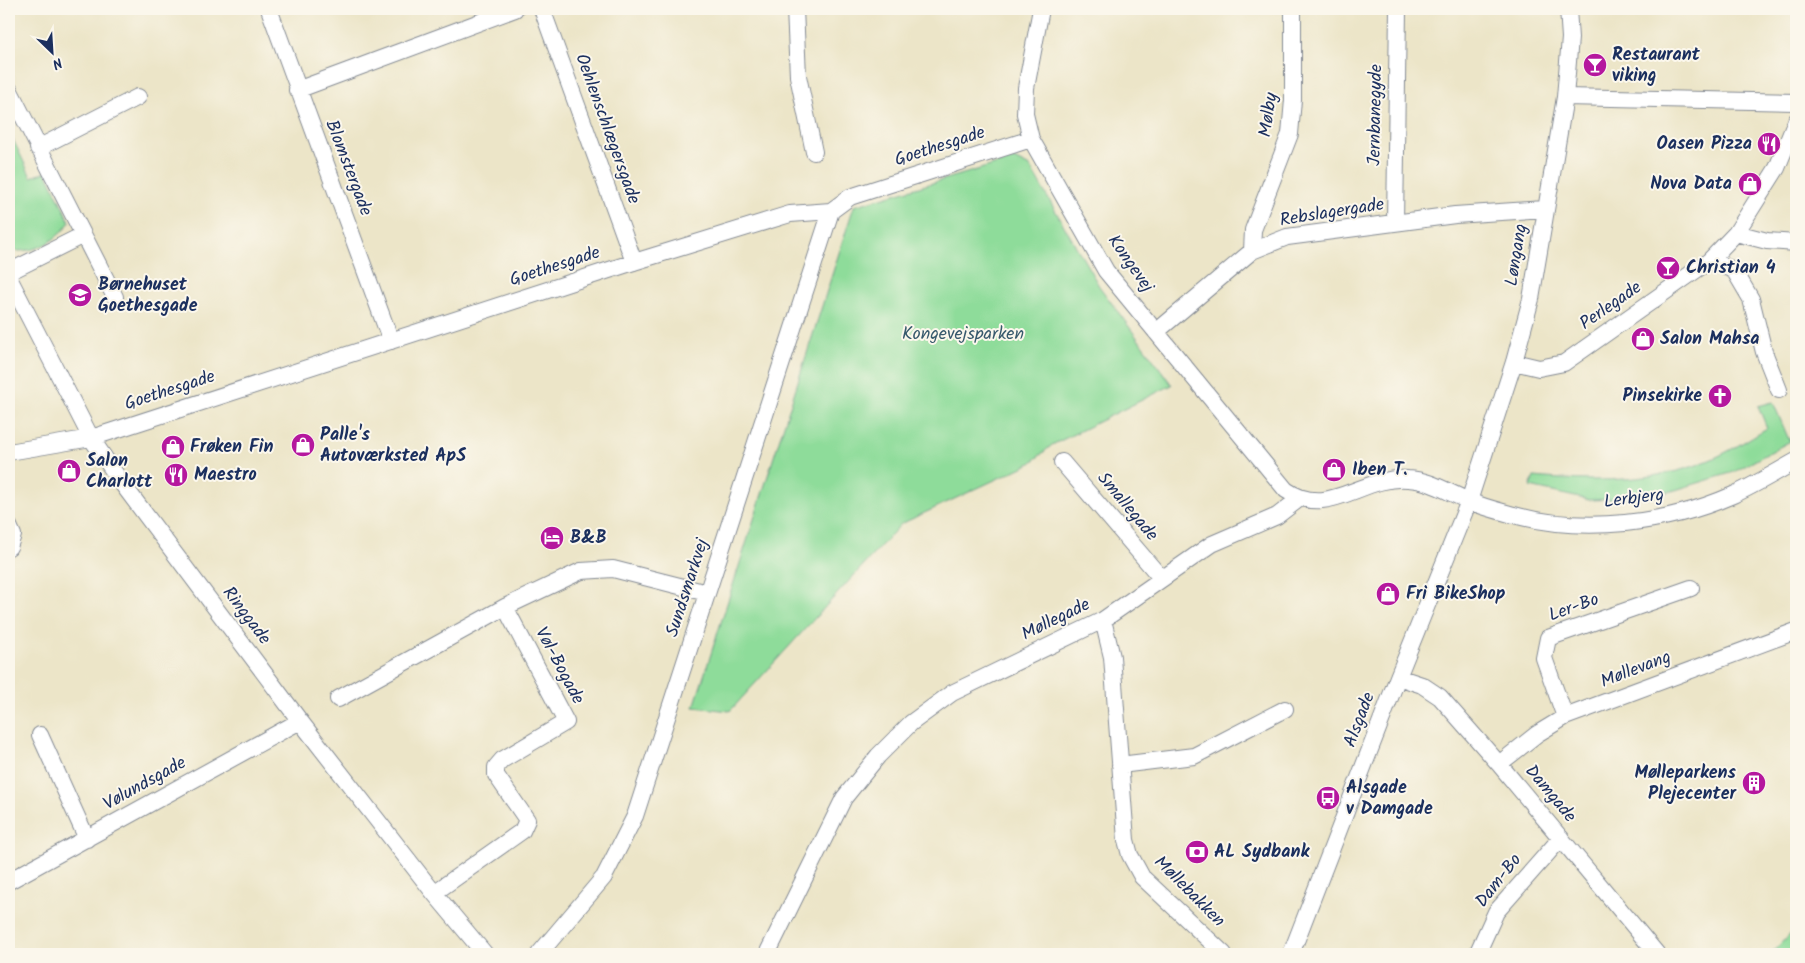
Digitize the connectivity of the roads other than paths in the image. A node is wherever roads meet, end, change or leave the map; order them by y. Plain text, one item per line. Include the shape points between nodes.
1 (268, 9) edge
2 (515, 9) edge
3 (542, 9) edge
4 (795, 9) edge
5 (1041, 9) edge
6 (1293, 9) edge
7 (1398, 9) edge
8 (1568, 9) edge
9 (9, 89) edge
10 (298, 90) junction
11 (138, 97) dead end
12 (1564, 97) junction
13 (1796, 102) edge
14 (1796, 121) edge
15 (1031, 139) junction
16 (38, 148) junction
17 (814, 152) dead end
18 (1545, 209) junction
19 (831, 211) junction
20 (1395, 223) junction
21 (1736, 233) junction
22 (83, 235) junction
23 (1796, 244) edge
24 (1252, 251) junction
25 (1708, 261) junction
26 (634, 262) junction
27 (9, 272) edge
28 (9, 278) edge
29 (115, 297) dead end
30 (1156, 332) junction
31 (392, 341) junction
32 (1514, 362) junction
33 (1779, 390) dead end
34 (91, 438) junction
35 (9, 452) edge
36 (1062, 462) dead end
37 (1796, 462) edge
38 (1299, 499) junction
39 (1469, 501) junction
40 (9, 526) edge
41 (9, 547) edge
42 (1162, 579) junction
43 (1691, 588) dead end
44 (708, 593) junction
45 (505, 607) junction
46 (1104, 620) junction
47 (1796, 631) edge
48 (1398, 677) junction
49 (338, 699) dead end
50 (1285, 709) dead end
51 (1565, 718) junction
52 (300, 721) junction
53 (40, 735) dead end
54 (1499, 764) junction
55 (1120, 765) junction
56 (1560, 838) junction
57 (87, 839) junction
58 (9, 881) edge
59 (434, 893) junction
60 (485, 954) edge
61 (539, 954) edge
62 (767, 954) edge
63 (1224, 954) edge
64 (1291, 954) edge
65 (1477, 954) edge
66 (1657, 954) edge

1 - 10 street, Blomstergade
2 - 10 street
3 - 26 street, Oehlenschlægersgade
4 - 17 street via 798,76
5 - 15 street, Kongevej via 1026,88 1025,114
6 - 24 street, Mølby via 1290,134 1253,230
7 - 20 street, Jernbanegyde
8 - 12 street, Løngang via 1570,38
9 - 16 street
10 - 31 street, Blomstergade
11 - 16 street
12 - 13 street
12 - 18 street, Løngang
14 - 21 street, Perlegade via 1777,168
15 - 19 street, Goethesgade via 850,198
15 - 30 street, Kongevej via 1106,271
16 - 22 street
18 - 20 street, Rebslagergade
18 - 32 street, Løngang via 1531,299
19 - 26 street, Goethesgade via 790,214
19 - 44 street, Sundsmarkvej
20 - 24 street, Rebslagergade via 1288,237
21 - 23 street
21 - 25 street, Perlegade
22 - 27 street
22 - 29 street
24 - 30 street, Rebslagergade
25 - 32 street, Perlegade via 1564,363 1539,368
25 - 33 street via 1734,270 1751,299 1764,352
26 - 31 street, Goethesgade
28 - 34 street, Ringgade
30 - 38 street, Kongevej via 1286,490
31 - 34 street, Goethesgade
32 - 39 street, Løngang
34 - 35 street, Goethesgade
34 - 52 street, Ringgade
36 - 42 street, Smallegade
37 - 39 street, Lerbjerg via 1732,495 1698,508 1626,522 1552,522 1516,516
38 - 39 street via 1312,502 1326,500 1385,480 1406,478 1426,481
38 - 42 street, Møllegade via 1277,516 1212,544
39 - 48 street, Alsgade
40 - 41 street via 13,535
42 - 46 street, Møllegade
43 - 51 street, Ler-Bo via 1548,638 1544,658
44 - 45 street via 613,569 581,571
44 - 61 street, Sundsmarkvej via 635,816 604,877
45 - 49 street
45 - 59 street, Vøl-Bogade via 566,722 502,760 496,767 496,775 527,820 522,830
46 - 55 street, Møllebakken via 1112,657
46 - 62 street, Møllegade via 952,693 911,723 878,756 844,798
47 - 51 street, Møllevang
48 - 54 street, Damgade via 1422,684 1440,697
48 - 64 street, Alsgade
50 - 55 street via 1194,756
51 - 54 street, Møllevang via 1537,734
52 - 57 street, Vølundsgade
52 - 59 street, Ringgade
53 - 57 street
54 - 56 street, Damgade
55 - 63 street, Møllebakken via 1126,840 1142,877
56 - 65 street, Dam-Bo via 1496,912
56 - 66 street, Damgade
57 - 58 street, Vølundsgade
59 - 60 street, Ringgade

